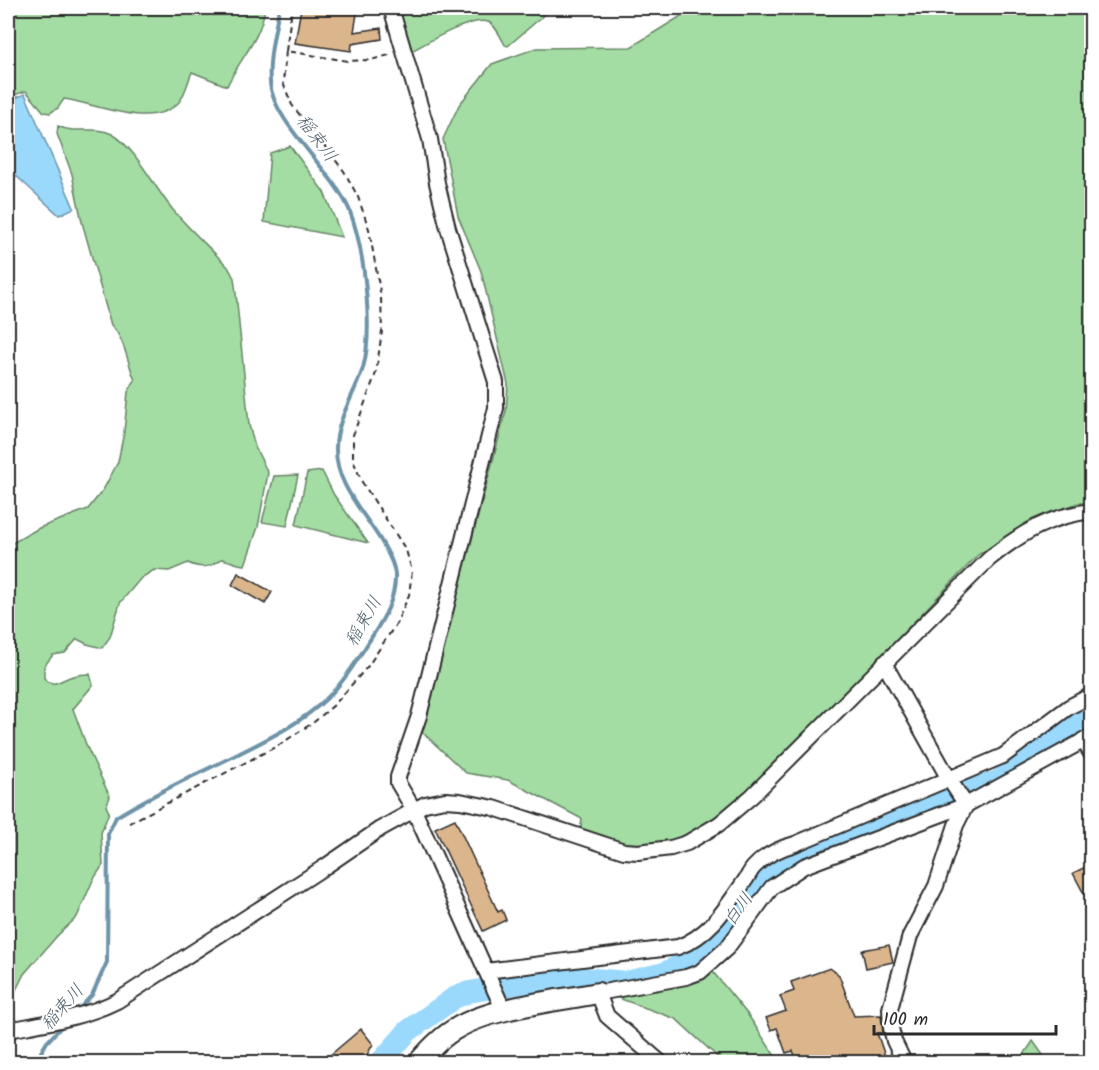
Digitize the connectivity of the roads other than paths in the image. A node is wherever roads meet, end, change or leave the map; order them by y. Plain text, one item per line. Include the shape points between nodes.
1 (391, 8) edge
2 (1092, 511) edge
3 (884, 663) junction
4 (1092, 695) edge
5 (1087, 738) edge
6 (1092, 755) edge
7 (949, 779) junction
8 (966, 805) junction
9 (414, 810) junction
10 (486, 971) junction
11 (598, 993) junction
12 (504, 1011) junction
13 (8, 1030) edge
14 (419, 1062) edge
15 (660, 1062) edge
16 (904, 1062) edge

1 - 9 street via 430,139 448,228 496,382 496,408 419,716 398,777
2 - 3 street via 1056,519 1015,538
3 - 7 street
3 - 9 street via 752,796 703,835 671,848 624,851 494,808 460,801 435,801
4 - 7 street via 1069,707 1003,756
5 - 6 street
5 - 8 street
7 - 8 street
7 - 10 street via 766,857 753,868 712,925 691,942 678,947
8 - 11 street via 804,866 786,877 772,887 727,948 700,972
8 - 16 street via 936,886 910,936 890,1009 892,1035
9 - 10 street
9 - 13 street via 117,1001 80,1016
10 - 12 street
11 - 12 street
11 - 15 street via 607,1016
12 - 14 street via 456,1028

